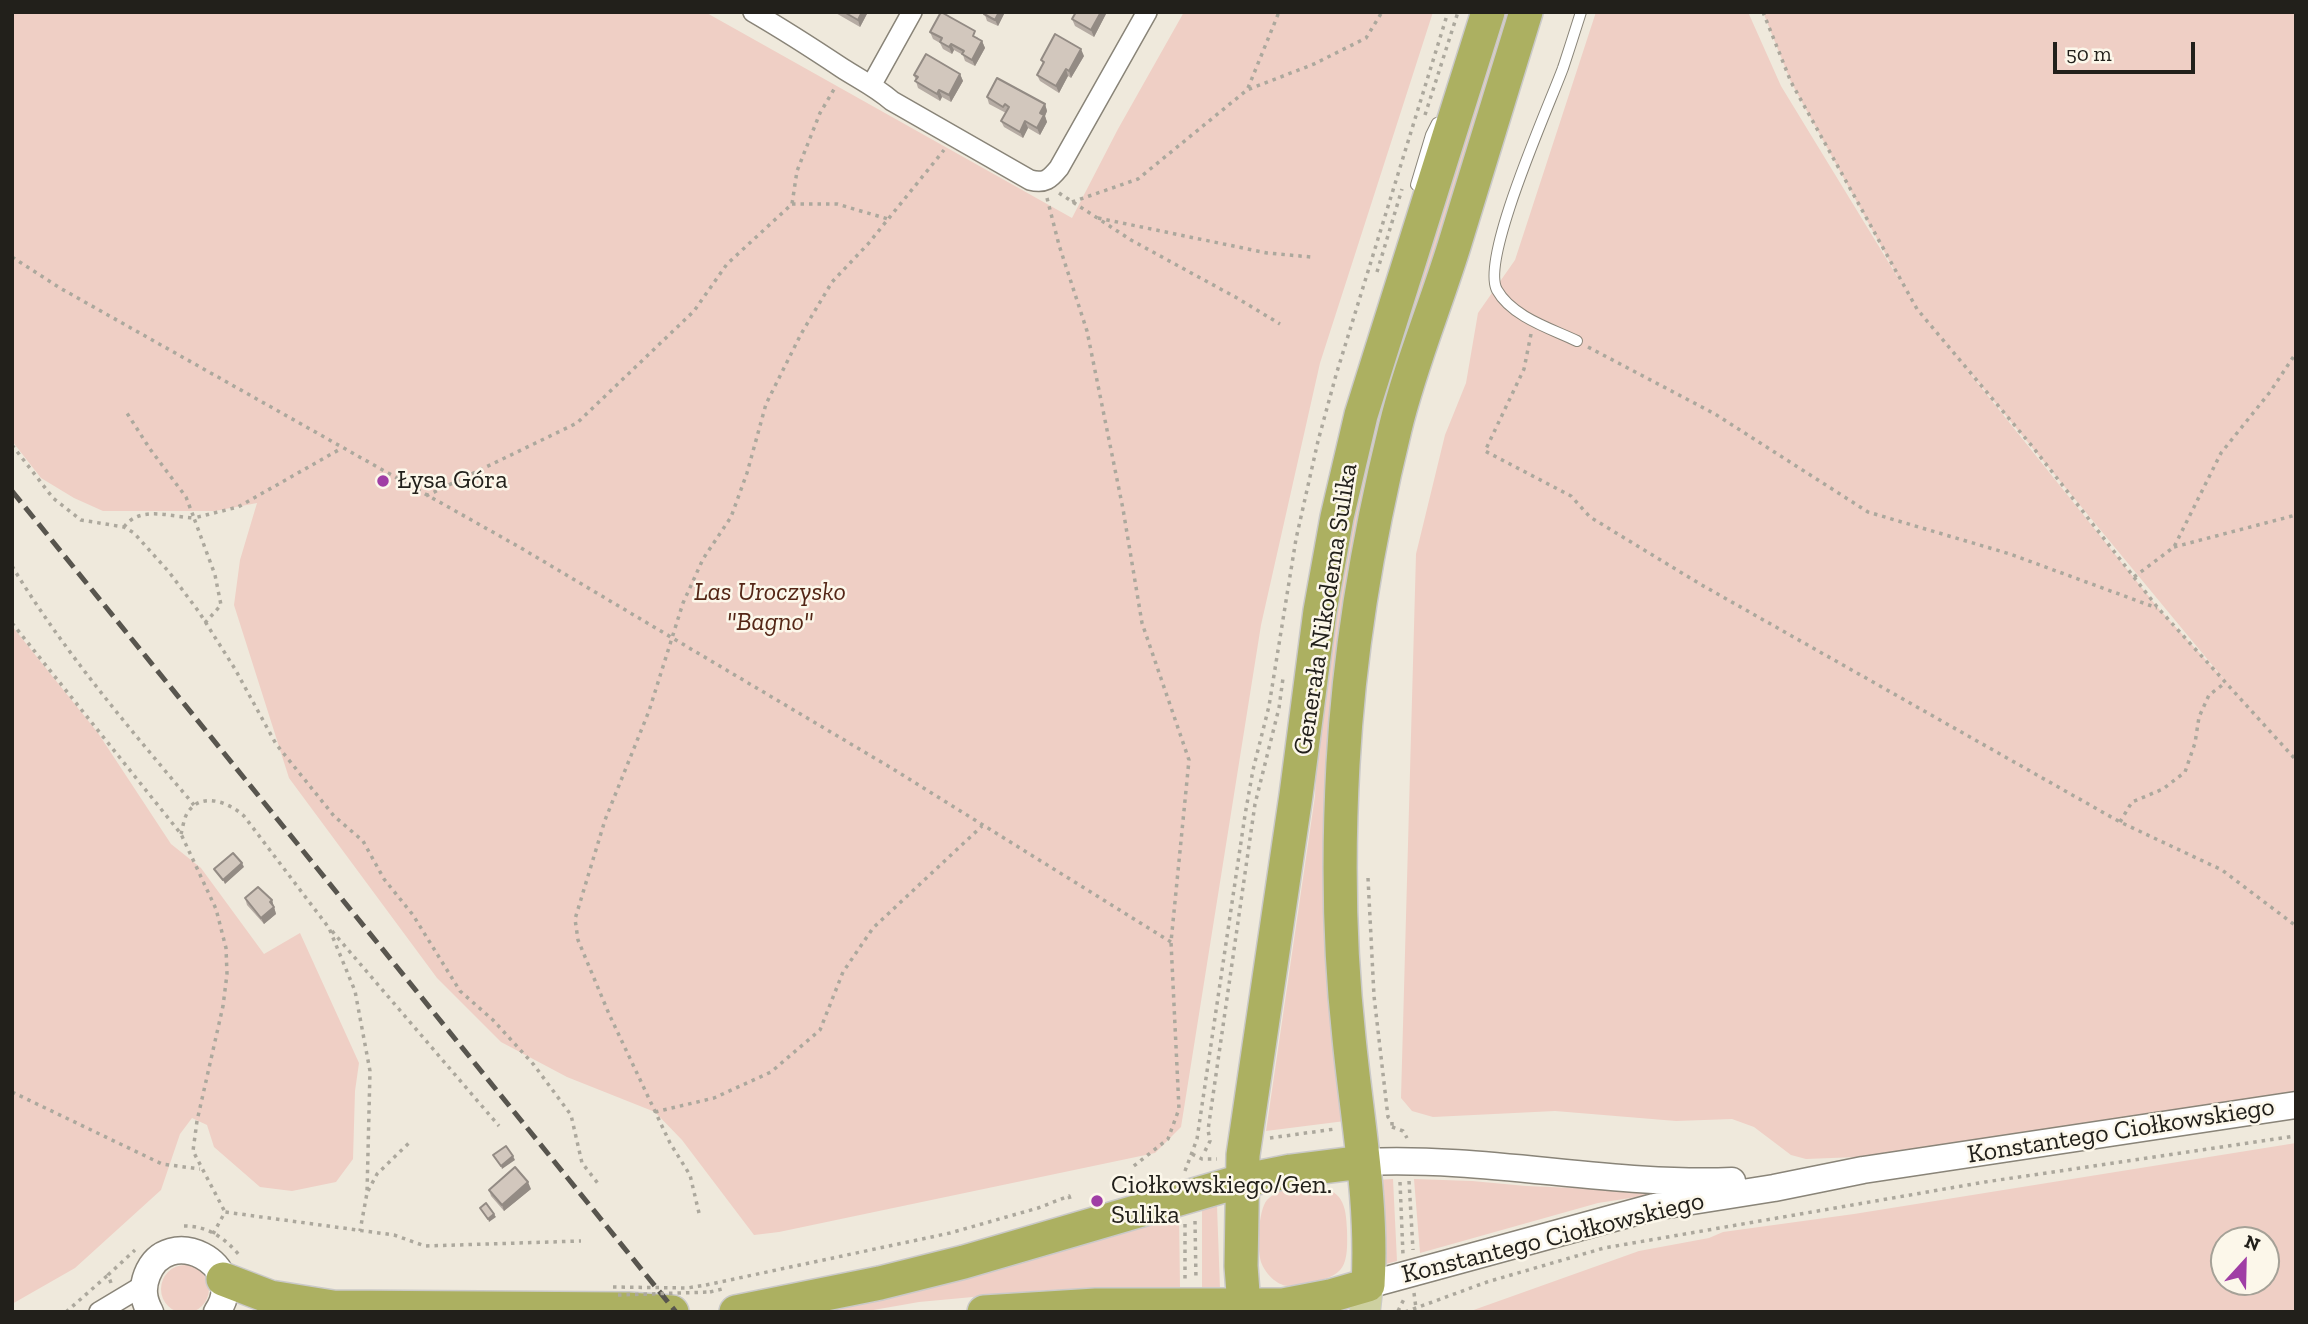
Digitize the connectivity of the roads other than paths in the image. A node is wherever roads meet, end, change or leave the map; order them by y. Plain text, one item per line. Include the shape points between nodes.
1 (753, 12) edge
2 (912, 12) edge
3 (1147, 12) edge
4 (1526, 12) edge
5 (1581, 12) edge
6 (1483, 27) edge
7 (872, 84) junction
8 (1449, 100) dead end
9 (1443, 112) dead end
10 (1412, 200) dead end
11 (1411, 226) dead end
12 (1409, 265) junction
13 (1577, 341) road end
14 (2296, 1105) edge
15 (1363, 1162) junction
16 (1230, 1170) junction
17 (1863, 1170) junction
18 (222, 1257) junction
19 (144, 1285) junction
20 (1366, 1298) edge
21 (730, 1300) edge
22 (1244, 1309) edge
23 (99, 1312) edge
24 (150, 1312) edge
25 (217, 1312) edge
26 (672, 1312) edge
27 (984, 1312) edge

1 - 7 street
2 - 7 street
3 - 7 street via 1059,168 1043,182 1030,180 954,137
4 - 15 highway, Generała Nikodema Sulika via 1395,426 1361,597 1343,764 1340,865 1341,960
5 - 13 lane via 1529,150 1494,270 1498,292 1515,308
6 - 8 lane
6 - 12 highway, Generała Nikodema Sulika
9 - 10 lane via 1431,135
11 - 12 lane
12 - 16 highway, Generała Nikodema Sulika via 1361,415 1328,564
14 - 17 street, Konstantego Ciołkowskiego
15 - 16 highway via 1292,1171
15 - 17 street, Konstantego Ciołkowskiego via 1478,1164 1622,1180 1707,1182
15 - 20 highway, Generała Nikodema Sulika via 1369,1229
16 - 21 highway via 964,1262 880,1283
16 - 22 highway, Generała Nikodema Sulika
17 - 20 street, Konstantego Ciołkowskiego via 1654,1207 1514,1243
18 - 19 street via 184,1250 165,1254 150,1267
18 - 25 street via 224,1293
18 - 26 highway via 270,1297 333,1307 620,1297
19 - 23 street
19 - 24 street
20 - 22 highway via 1330,1296
22 - 27 highway via 1096,1305

